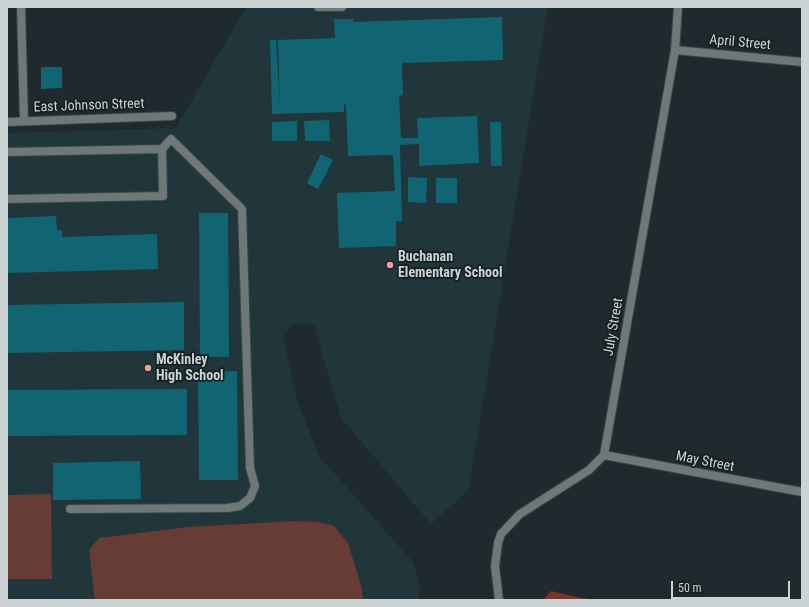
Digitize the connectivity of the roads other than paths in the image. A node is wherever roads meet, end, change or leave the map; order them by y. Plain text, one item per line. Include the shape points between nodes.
1 (21, 7) edge
2 (318, 7) edge
3 (342, 7) edge
4 (678, 7) edge
5 (675, 50) junction
6 (802, 62) edge
7 (172, 116) dead end
8 (24, 121) junction
9 (7, 122) edge
10 (162, 149) junction
11 (7, 152) edge
12 (7, 199) edge
13 (604, 455) junction
14 (802, 492) edge
15 (70, 509) dead end
16 (498, 600) edge

1 - 8 street
2 - 3 street
4 - 5 street, July Street
5 - 6 street, April Street
5 - 13 street, July Street
7 - 8 street, East Johnson Street
8 - 9 street, East Johnson Street
10 - 11 street
10 - 12 street via 163,196
10 - 15 street via 172,139 242,209 250,468 255,486 250,498 240,506 227,508
13 - 14 street, May Street
13 - 16 street via 589,470 520,514 501,534 496,566

